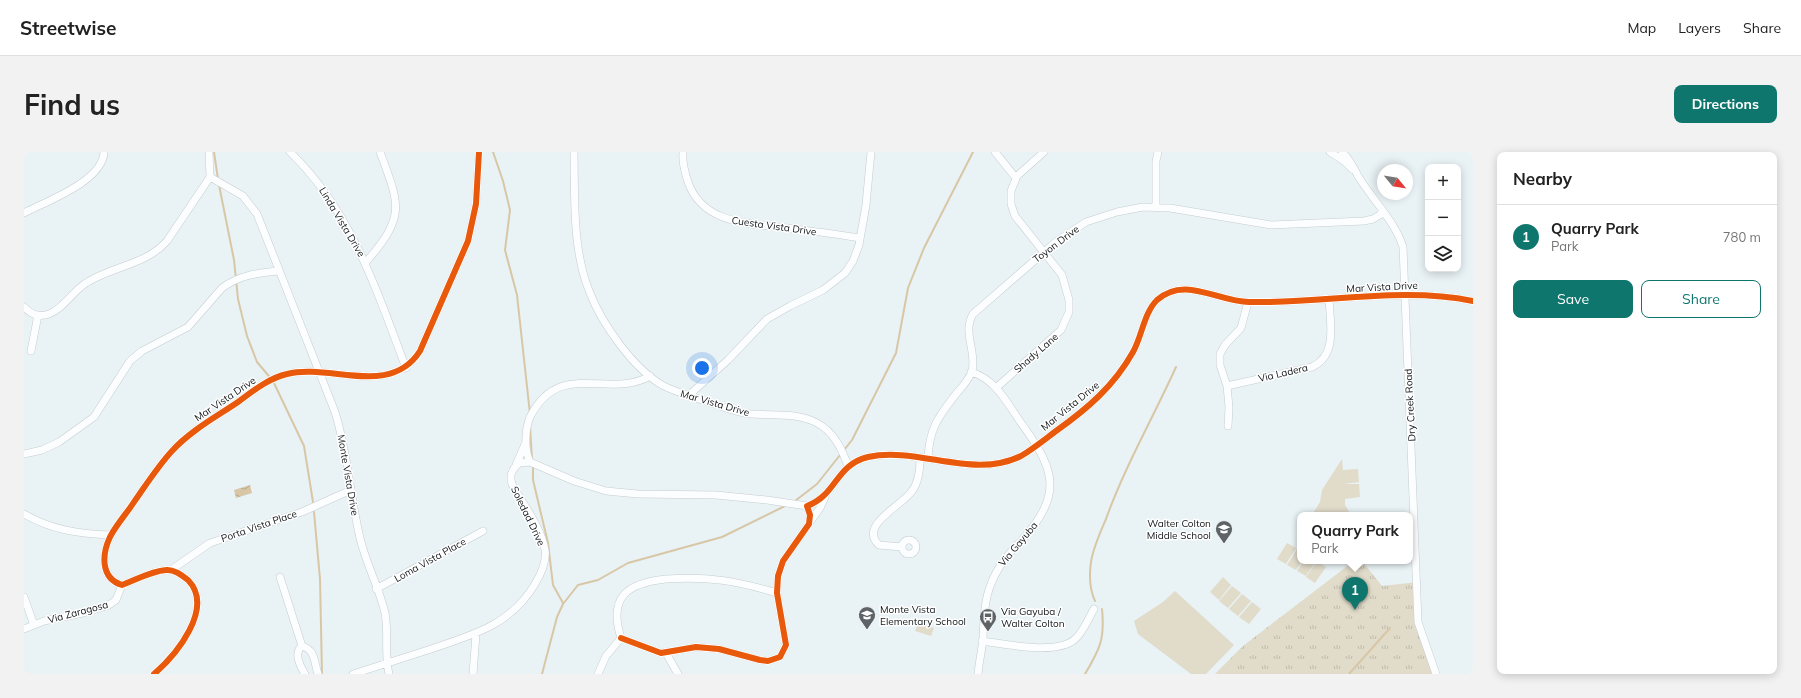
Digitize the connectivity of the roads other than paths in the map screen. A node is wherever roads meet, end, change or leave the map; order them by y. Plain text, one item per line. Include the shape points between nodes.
1 (104, 152) edge
2 (209, 152) edge
3 (290, 152) edge
4 (380, 152) edge
5 (479, 152) edge
6 (574, 152) edge
7 (683, 152) edge
8 (871, 152) edge
9 (995, 152) edge
10 (1044, 152) edge
11 (1154, 152) edge
12 (1158, 152) edge
13 (1330, 152) edge
14 (1342, 152) edge
15 (1156, 160) junction
16 (1357, 175) junction
17 (210, 177) junction
18 (1016, 178) junction
19 (1156, 207) junction
20 (24, 213) edge
21 (1383, 213) junction
22 (860, 238) junction
23 (1044, 252) junction
24 (366, 262) junction
25 (278, 271) junction
26 (1405, 296) junction
27 (1329, 299) junction
28 (1473, 301) edge
29 (1248, 302) junction
30 (24, 307) edge
31 (38, 316) junction
32 (31, 351) dead end
33 (406, 368) junction
34 (971, 372) junction
35 (319, 373) junction
36 (650, 376) junction
37 (1227, 386) junction
38 (996, 388) junction
39 (688, 396) junction
40 (1228, 426) dead end
41 (527, 440) junction
42 (1037, 445) junction
43 (24, 454) edge
44 (924, 459) junction
45 (530, 462) junction
46 (516, 465) junction
47 (848, 466) junction
48 (351, 490) junction
49 (826, 496) junction
50 (807, 506) junction
51 (24, 514) edge
52 (809, 524) junction
53 (483, 530) dead end
54 (111, 535) junction
55 (902, 547) dead end
56 (171, 570) junction
57 (280, 578) dead end
58 (122, 585) junction
59 (376, 588) junction
60 (777, 593) junction
61 (24, 597) edge
62 (1094, 609) dead end
63 (34, 625) junction
64 (24, 629) edge
65 (476, 634) junction
66 (621, 638) junction
67 (982, 641) junction
68 (302, 646) junction
69 (666, 653) junction
70 (386, 663) junction
71 (316, 666) junction
72 (304, 672) edge
73 (154, 674) edge
74 (318, 674) edge
75 (353, 674) edge
76 (389, 674) edge
77 (473, 674) edge
78 (598, 674) edge
79 (678, 674) edge
80 (978, 674) edge
81 (1436, 674) edge

1 - 20 street via 101,164 89,178
2 - 17 street
3 - 24 street, Linda Vista Drive via 324,192 352,234
4 - 24 street via 394,190 396,207 392,227 383,243
5 - 33 street via 476,204 468,240 420,351
6 - 36 street, Mar Vista Drive via 577,239 589,293 617,340
7 - 22 street, Cuesta Vista Drive via 686,175 692,192 705,207 720,217 745,224
8 - 22 street
9 - 18 street
10 - 18 street, Shady Lane
11 - 15 street
12 - 15 street
13 - 16 street via 1344,161
14 - 16 street, Dry Creek Road
15 - 19 street
16 - 21 street, Dry Creek Road
17 - 25 street, Monte Vista Drive via 248,201 257,214
17 - 31 street via 160,248 143,259 94,278 77,289 56,310
18 - 23 street, Shady Lane via 1011,198 1012,210
19 - 21 street, Toyon Drive via 1228,216 1271,225 1364,221
19 - 23 street, Toyon Drive via 1132,208 1086,222
21 - 26 street, Dry Creek Road via 1403,247
22 - 39 street via 852,261 840,278 823,290 767,319 728,360
23 - 34 street, Toyon Drive via 973,314 969,328 973,353
23 - 38 street, Shady Lane via 1064,282 1070,306 1068,318 1056,335
24 - 33 street, Linda Vista Drive
25 - 35 street, Monte Vista Drive
25 - 43 street via 253,274 222,288 188,327 142,351 130,361 94,417 59,442 42,450
26 - 27 street, Mar Vista Drive
26 - 28 street, Mar Vista Drive via 1435,295
26 - 81 street, Dry Creek Road via 1418,622
27 - 29 street, Mar Vista Drive
27 - 37 street, Via Ladera via 1330,343 1328,354 1321,362 1312,367
29 - 37 street via 1241,328 1220,354 1220,365
29 - 42 street, Mar Vista Drive via 1190,289 1165,294 1153,304 1134,350 1112,383 1089,406
30 - 31 street
31 - 32 street
33 - 35 street, Mar Vista Drive via 391,373 364,376
34 - 38 street, Via Gayuba via 985,378
34 - 44 street via 936,421
35 - 48 street, Monte Vista Drive via 340,427
35 - 54 street, Mar Vista Drive via 305,371 274,378 181,442 163,462
36 - 39 street, Mar Vista Drive
36 - 41 street via 630,384 580,383 557,389 541,399 535,408 527,424
37 - 40 street via 1230,407
38 - 42 street, Via Gayuba
39 - 47 street, Mar Vista Drive via 740,412 793,416 815,422 836,440
41 - 45 street
41 - 46 street, Soledad Drive
42 - 44 street, Mar Vista Drive via 1019,456 994,464
42 - 67 street, Via Gayuba via 1049,470 1048,499 1038,522 993,577 986,603
44 - 47 street, Mar Vista Drive via 878,456 861,459
44 - 55 street via 913,490 877,523 873,531 874,539 879,545
45 - 46 street via 523,461
45 - 50 street via 574,481 606,490 638,494 722,495
46 - 65 street, Soledad Drive via 512,470 511,480 542,540 545,551 543,566 532,588 518,605 495,624
47 - 49 street
48 - 56 street, Porta Vista Place via 302,512 210,543
48 - 59 street, Monte Vista Drive via 363,550
49 - 50 street
49 - 52 street
50 - 52 street
51 - 54 street via 54,528 83,534
52 - 60 street via 783,561 779,570
53 - 59 street, Loma Vista Place
54 - 58 street, Mar Vista Drive via 105,554 105,567 113,580
56 - 58 street via 160,571
56 - 73 street via 179,573 190,583 197,594 198,603 183,642 170,660
57 - 68 street
58 - 63 street, Via Zaragosa via 118,597 109,605
59 - 70 street, Monte Vista Drive via 386,622
60 - 66 street via 739,582 704,577 642,583 625,592 619,603 617,619
60 - 69 street via 786,645 780,657 768,661 719,649 696,647
61 - 63 street
62 - 67 street via 1076,638 1064,646 1046,648
63 - 64 street, Via Zaragosa
65 - 70 street, Soledad Drive
65 - 77 street
66 - 69 street via 650,650
66 - 78 street via 606,656
67 - 80 street, Via Gayuba
68 - 71 street via 311,651
68 - 72 street via 299,648 298,656
69 - 79 street
70 - 75 street, Soledad Drive
70 - 76 street, Monte Vista Drive
71 - 72 street via 311,672
71 - 74 street

